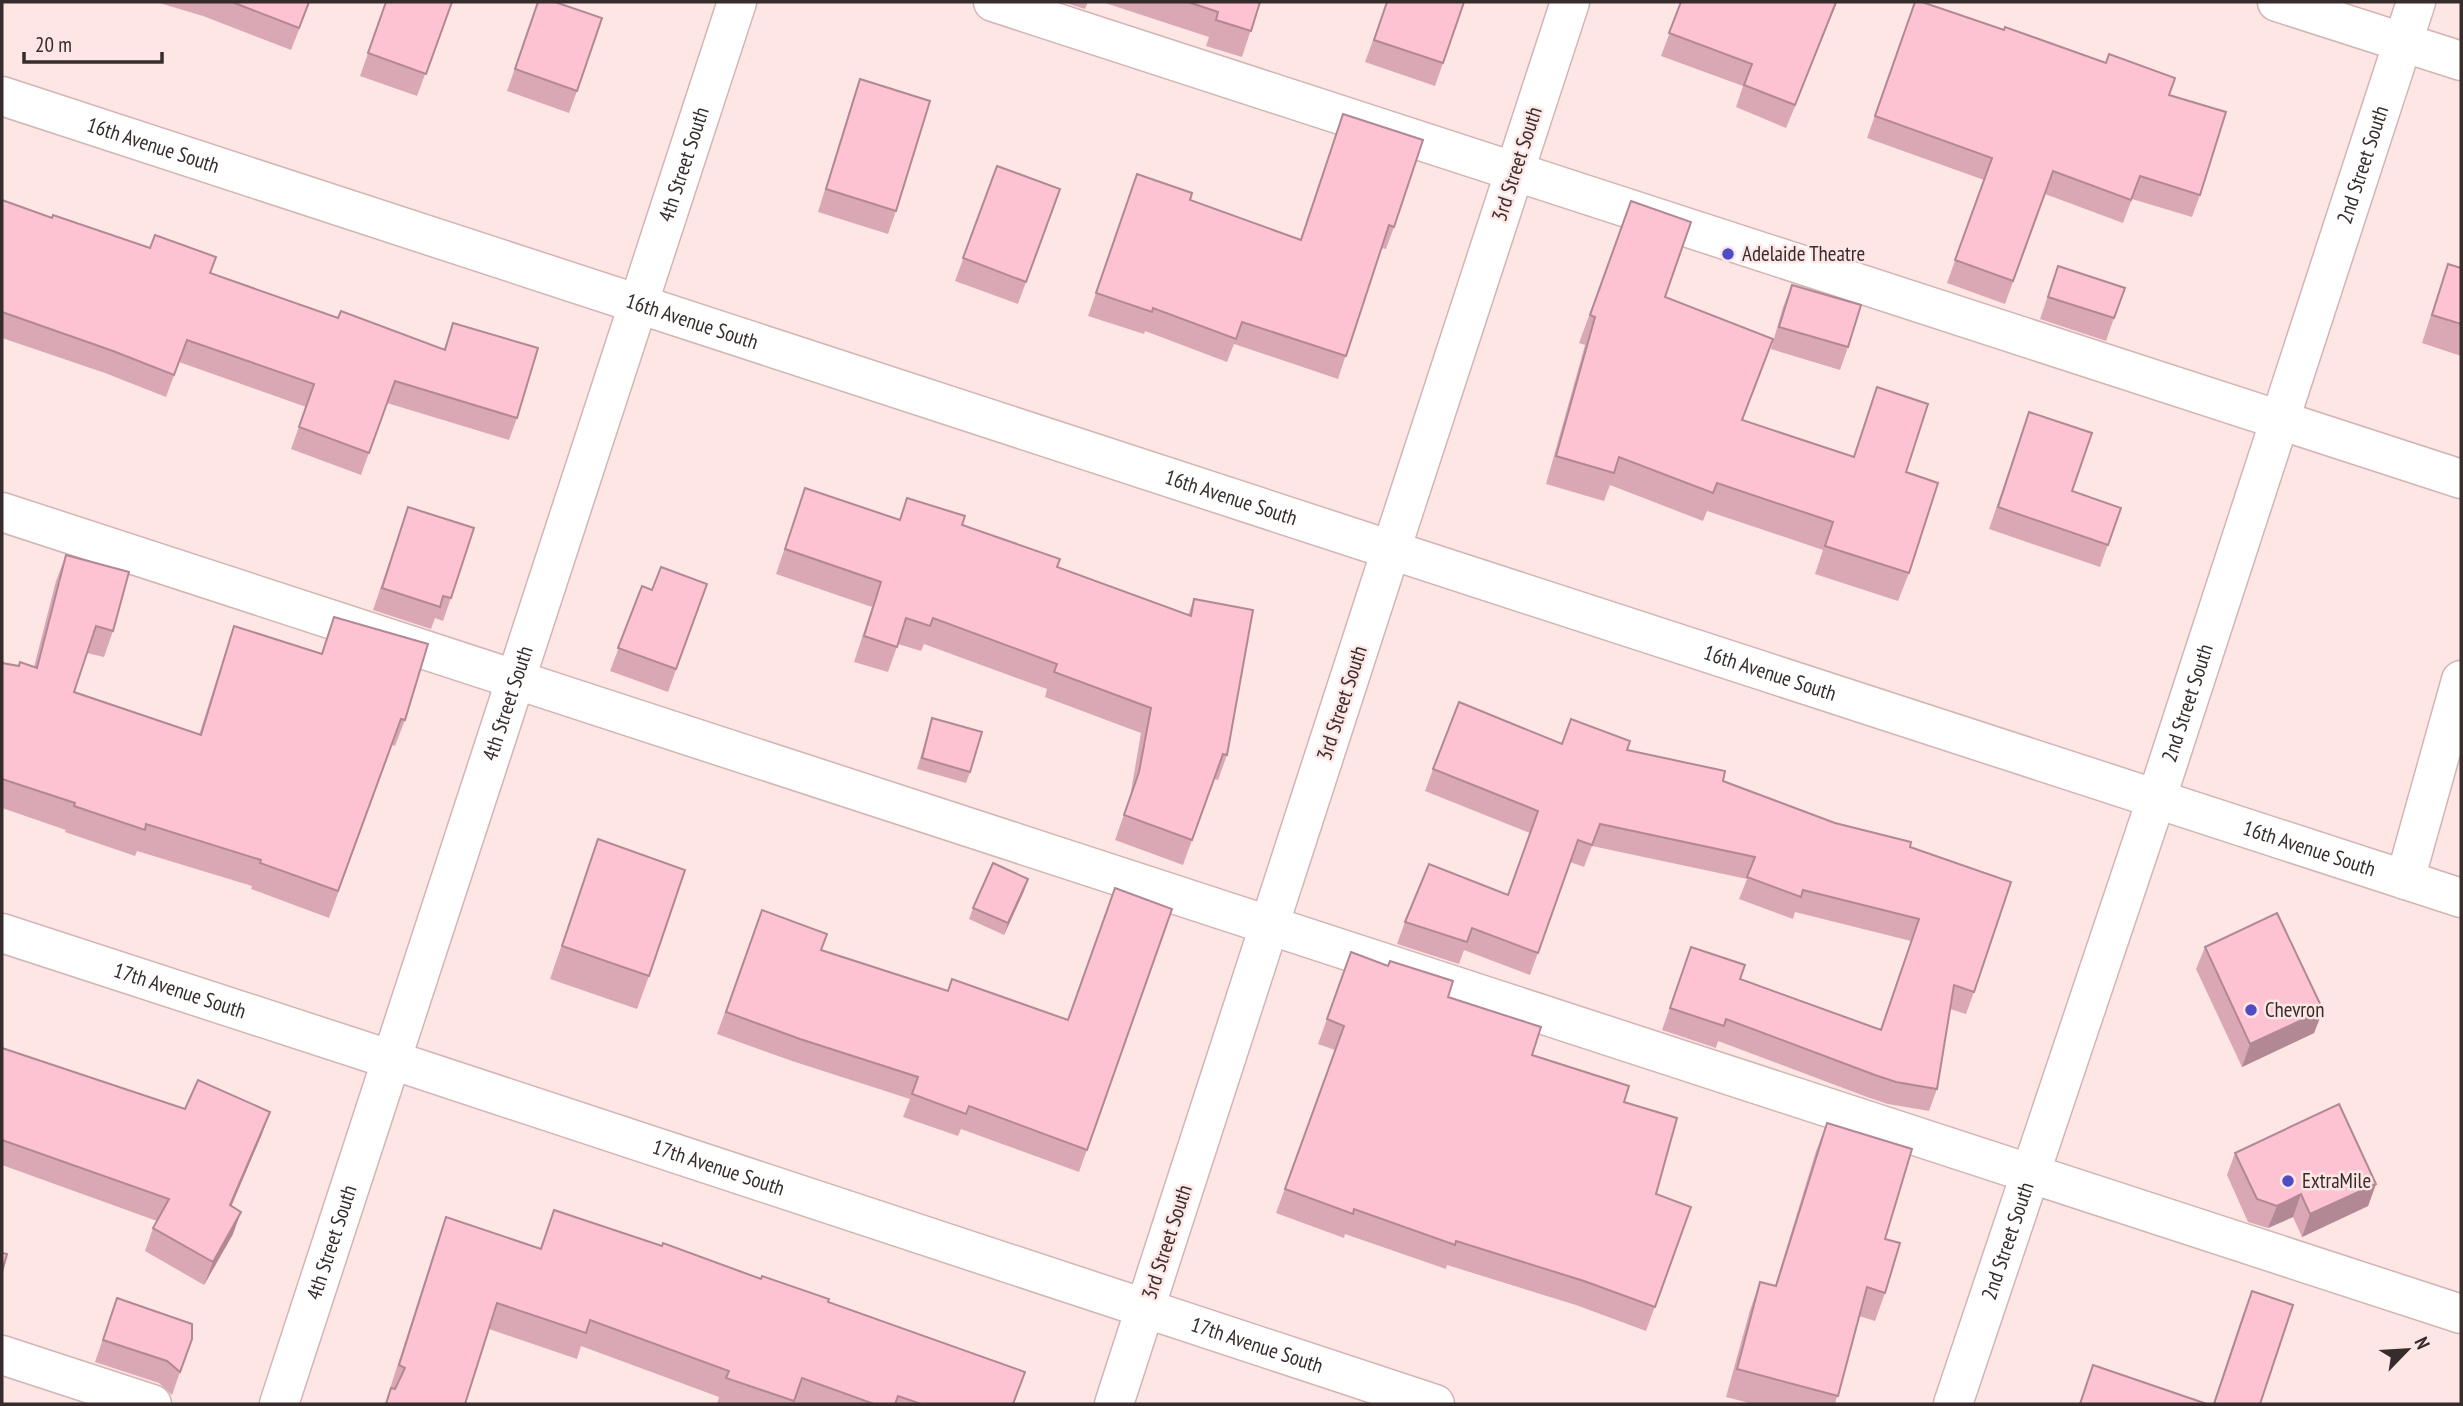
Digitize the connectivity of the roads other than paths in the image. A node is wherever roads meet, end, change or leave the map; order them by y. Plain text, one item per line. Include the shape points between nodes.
1 (737, 2) edge
2 (993, 2) edge
3 (1570, 2) edge
4 (2277, 2) edge
5 (2416, 2) edge
6 (2402, 42) junction
7 (2461, 61) edge
8 (2, 96) edge
9 (1514, 171) junction
10 (638, 303) junction
11 (2280, 419) junction
12 (2461, 479) edge
13 (2, 512) edge
14 (1391, 550) junction
15 (517, 680) junction
16 (2461, 680) edge
17 (2156, 800) junction
18 (2405, 880) junction
19 (2461, 898) edge
20 (1271, 925) junction
21 (2, 933) edge
22 (392, 1060) junction
23 (2030, 1174) junction
24 (1145, 1309) junction
25 (2461, 1314) edge
26 (2, 1354) edge
27 (152, 1404) edge
28 (279, 1404) edge
29 (1114, 1404) edge
30 (1435, 1404) edge
31 (1953, 1404) edge

1 - 10 street, 4th Street South
2 - 9 street
3 - 9 street, 3rd Street South
4 - 6 street
5 - 6 street, 2nd Street South
6 - 7 street
6 - 11 street, 2nd Street South
8 - 10 street, 16th Avenue South
9 - 11 street
9 - 14 street, 3rd Street South
10 - 14 street, 16th Avenue South
10 - 15 street, 4th Street South
11 - 12 street
11 - 17 street, 2nd Street South
13 - 15 street
14 - 17 street, 16th Avenue South
14 - 20 street, 3rd Street South
15 - 20 street
15 - 22 street, 4th Street South
16 - 18 street
17 - 18 street, 16th Avenue South
17 - 23 street, 2nd Street South
18 - 19 street, 16th Avenue South
20 - 23 street
20 - 24 street, 3rd Street South
21 - 22 street, 17th Avenue South
22 - 24 street, 17th Avenue South
22 - 28 street, 4th Street South
23 - 25 street
23 - 31 street, 2nd Street South
24 - 29 street, 3rd Street South
24 - 30 street, 17th Avenue South
26 - 27 street

